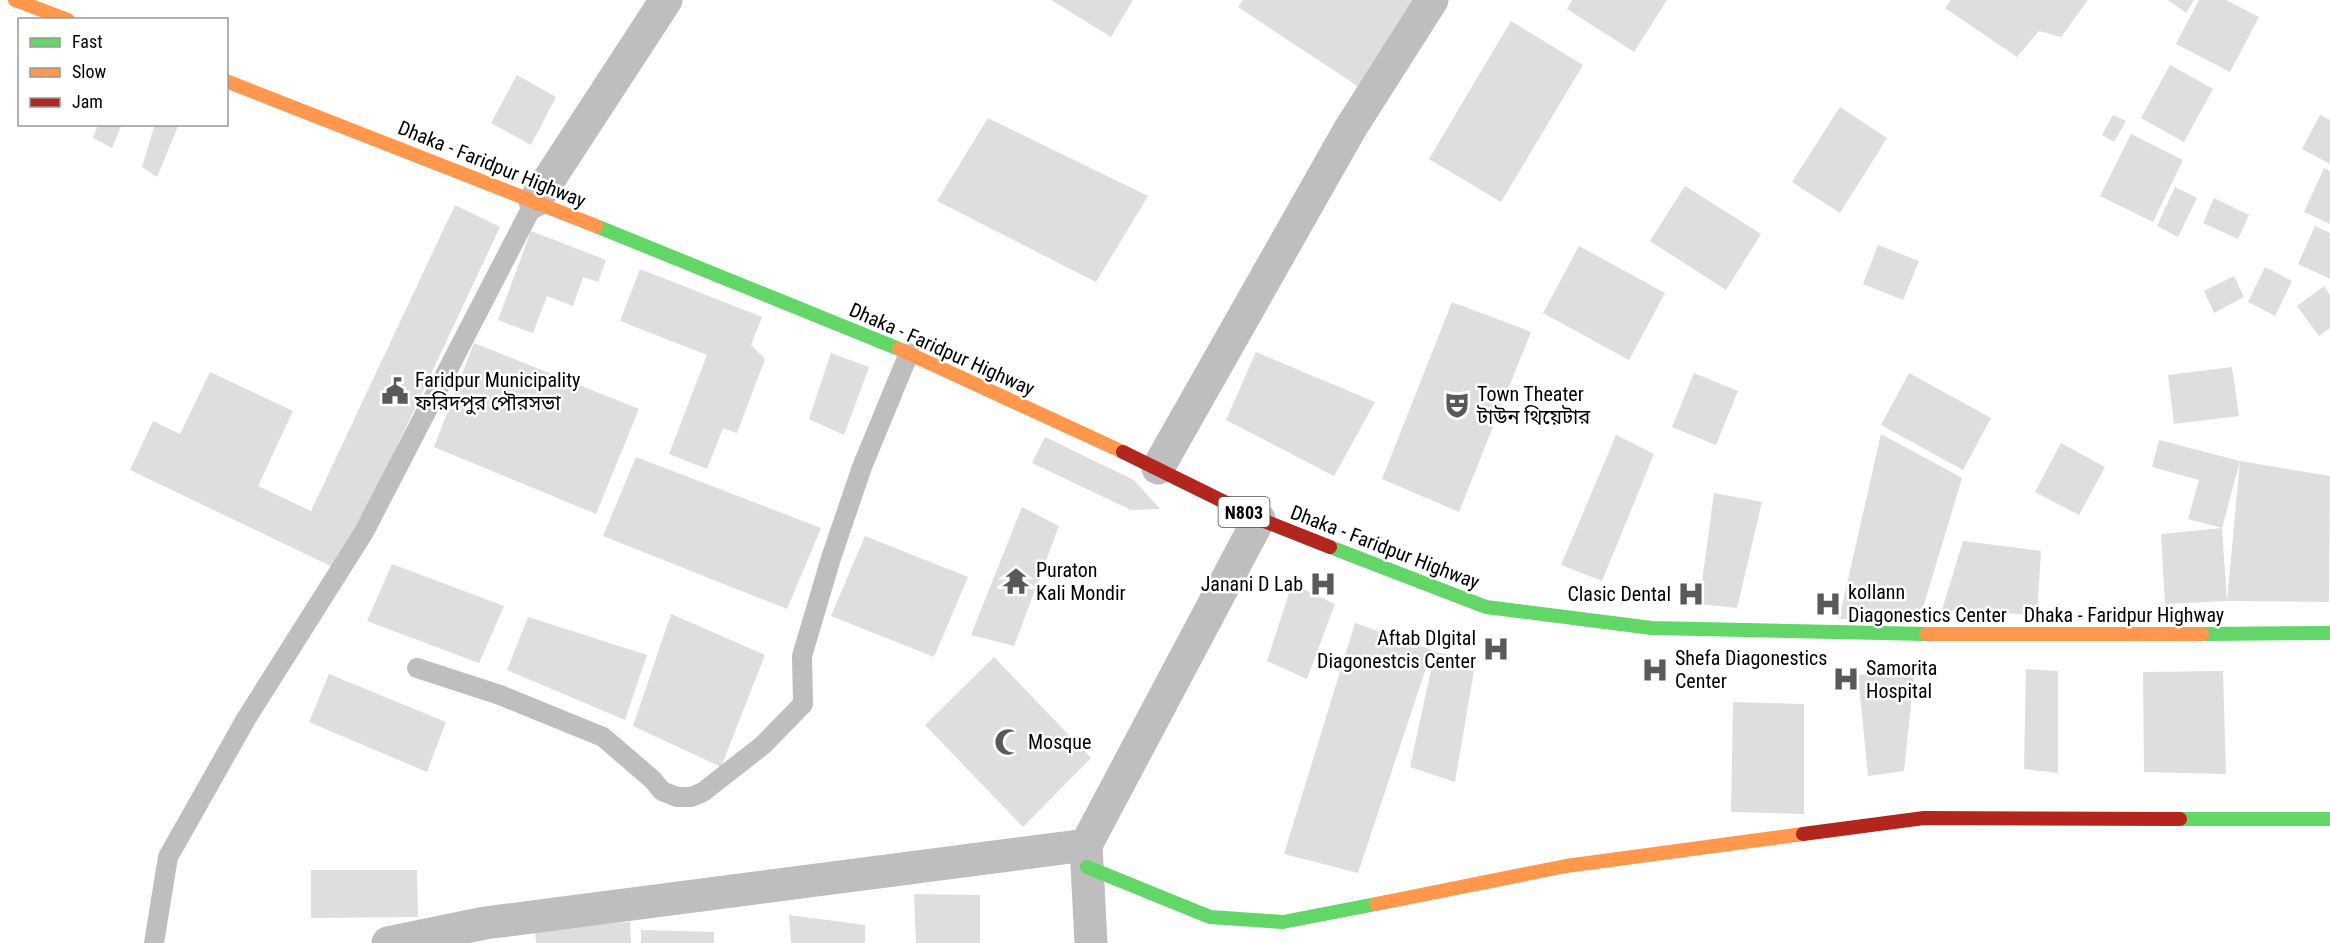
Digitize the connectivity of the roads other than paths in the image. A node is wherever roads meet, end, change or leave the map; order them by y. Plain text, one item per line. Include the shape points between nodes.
1 (15, 0) edge
2 (666, 0) edge
3 (1432, 0) edge
4 (64, 18) edge
5 (228, 82) edge
6 (535, 201) junction
7 (909, 353) junction
8 (1158, 468) junction
9 (1259, 519) junction
10 (2330, 633) edge
11 (417, 668) dead end
12 (2330, 819) edge
13 (1086, 856) junction
14 (154, 943) edge
15 (388, 943) edge
16 (1091, 943) edge

1 - 4 main road
2 - 6 street
3 - 8 street via 1350,129
5 - 6 main road, Dhaka - Faridpur Highway / N803
6 - 7 main road, Dhaka - Faridpur Highway / N803
6 - 14 lane via 364,532 246,719 168,857
7 - 8 main road, Dhaka - Faridpur Highway / N803
7 - 11 lane via 862,466 831,558 802,656 803,704 763,745 703,792 677,797 662,791 603,737 500,695
8 - 9 main road, Dhaka - Faridpur Highway / N803
9 - 10 main road, Dhaka - Faridpur Highway / N803 via 1486,607 1652,628 1957,635
9 - 13 street
12 - 13 main road via 1924,818 1566,866 1283,922 1210,918
13 - 15 street via 485,923
13 - 16 street

